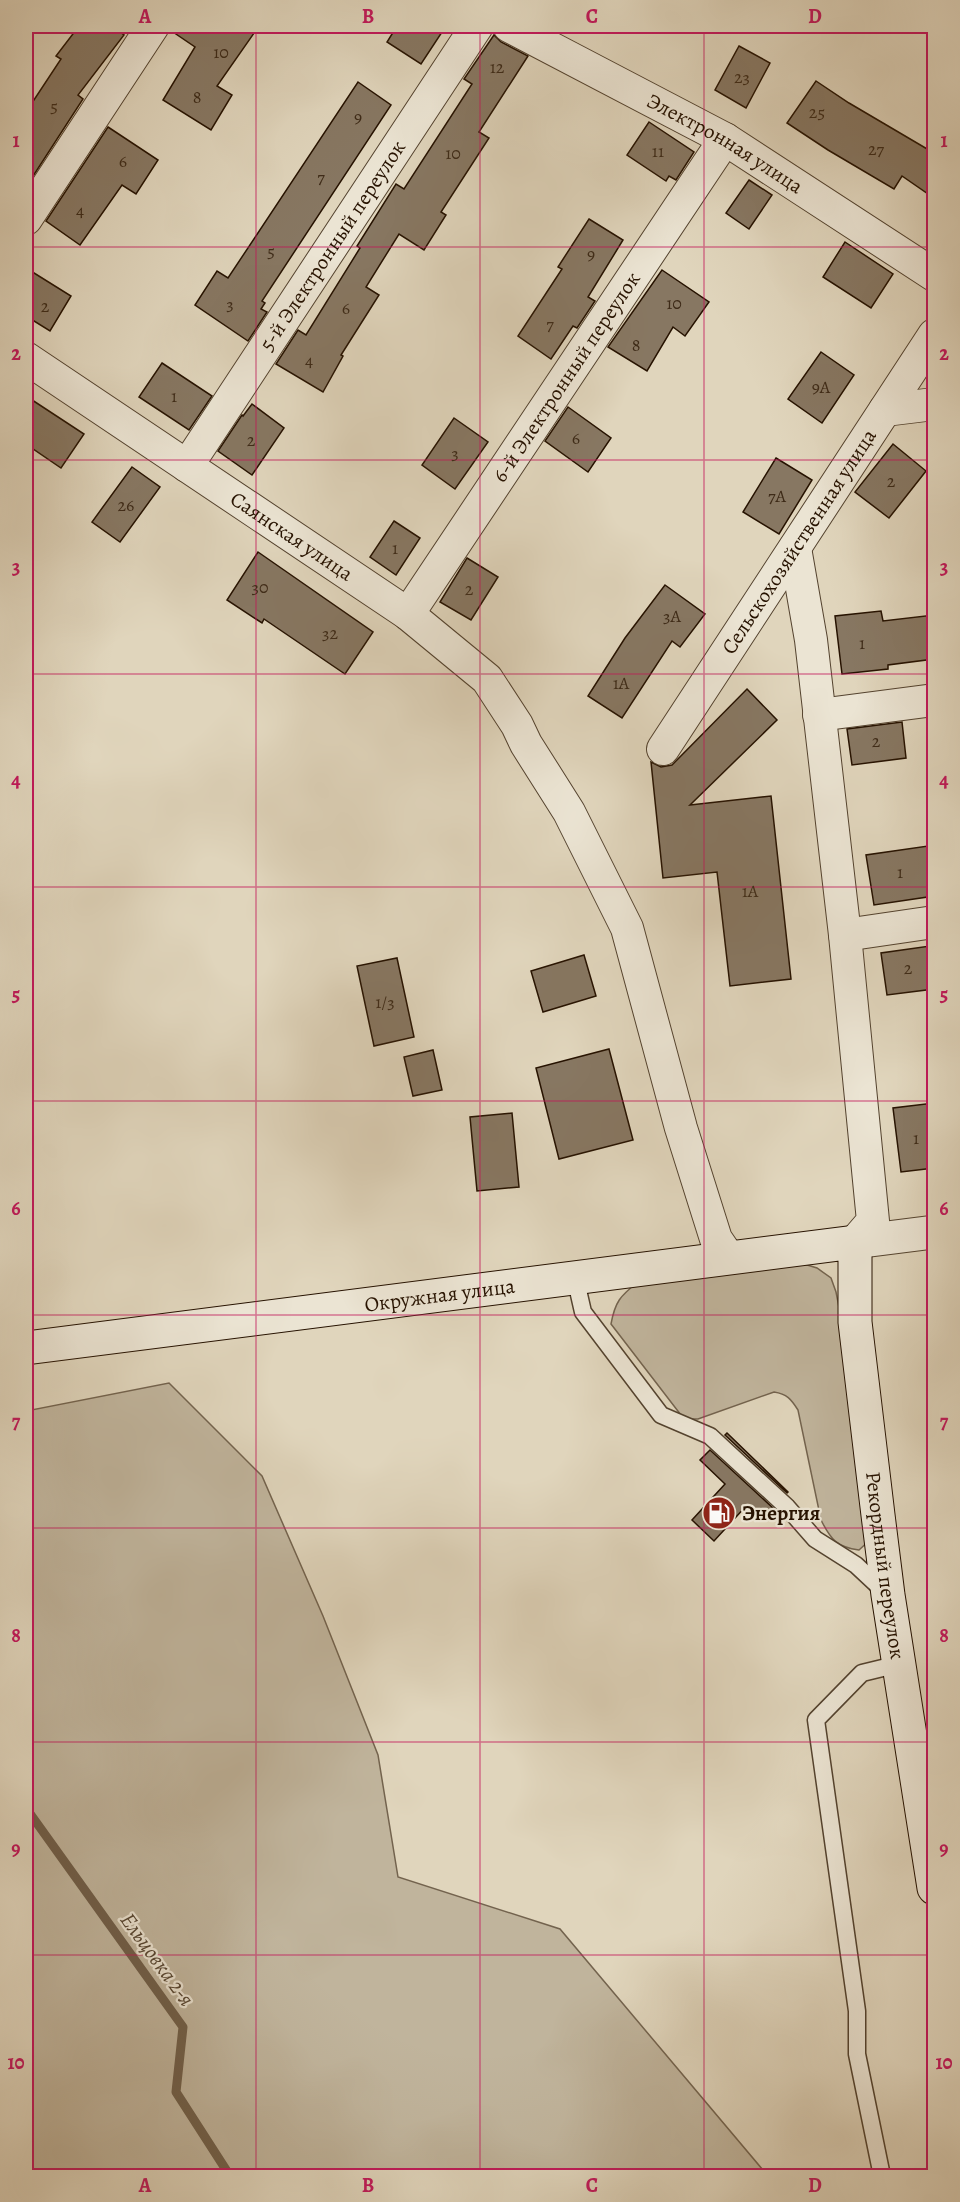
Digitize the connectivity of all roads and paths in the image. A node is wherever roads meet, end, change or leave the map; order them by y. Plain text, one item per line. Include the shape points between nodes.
1 (153, 26) edge
2 (477, 26) edge
3 (509, 26) edge
4 (725, 140) junction
5 (26, 219) edge
6 (934, 275) edge
7 (934, 335) edge
8 (26, 358) edge
9 (934, 404) edge
10 (885, 410) junction
11 (188, 466) junction
12 (795, 548) junction
13 (408, 614) junction
14 (934, 700) edge
15 (819, 715) junction
16 (663, 748) dead end
17 (934, 922) edge
18 (845, 935) junction
19 (934, 1232) edge
20 (855, 1242) junction
21 (729, 1258) junction
22 (575, 1277) junction
23 (26, 1348) edge
24 (888, 1594) junction
25 (899, 1664) junction
26 (934, 1888) edge
27 (882, 2176) edge

1 - 5 street
2 - 11 street, 5-й Электронный переулок
3 - 4 street, Электронная улица
4 - 6 street, Электронная улица
4 - 13 street, 6-й Электронный переулок
7 - 10 street, Сельскохозяйственная улица
8 - 11 street, Саянская улица
9 - 10 street
10 - 12 street, Сельскохозяйственная улица
11 - 13 street, Саянская улица
12 - 15 street
12 - 16 street, Сельскохозяйственная улица
13 - 21 street, Саянская улица via 487,679 568,812 627,928 681,1128 716,1239
14 - 15 street
15 - 18 street
17 - 18 street
18 - 20 street via 873,1221
19 - 20 main road, Окружная улица
20 - 21 main road, Окружная улица
20 - 24 main road, Рекордный переулок via 855,1322
21 - 22 main road, Окружная улица
22 - 23 main road, Окружная улица
22 - 24 lane via 583,1312 661,1415 710,1436 787,1507 815,1539 856,1565
24 - 25 main road, Рекордный переулок
25 - 26 main road, Рекордный переулок
25 - 27 lane via 862,1673 816,1720 857,2011 857,2054

